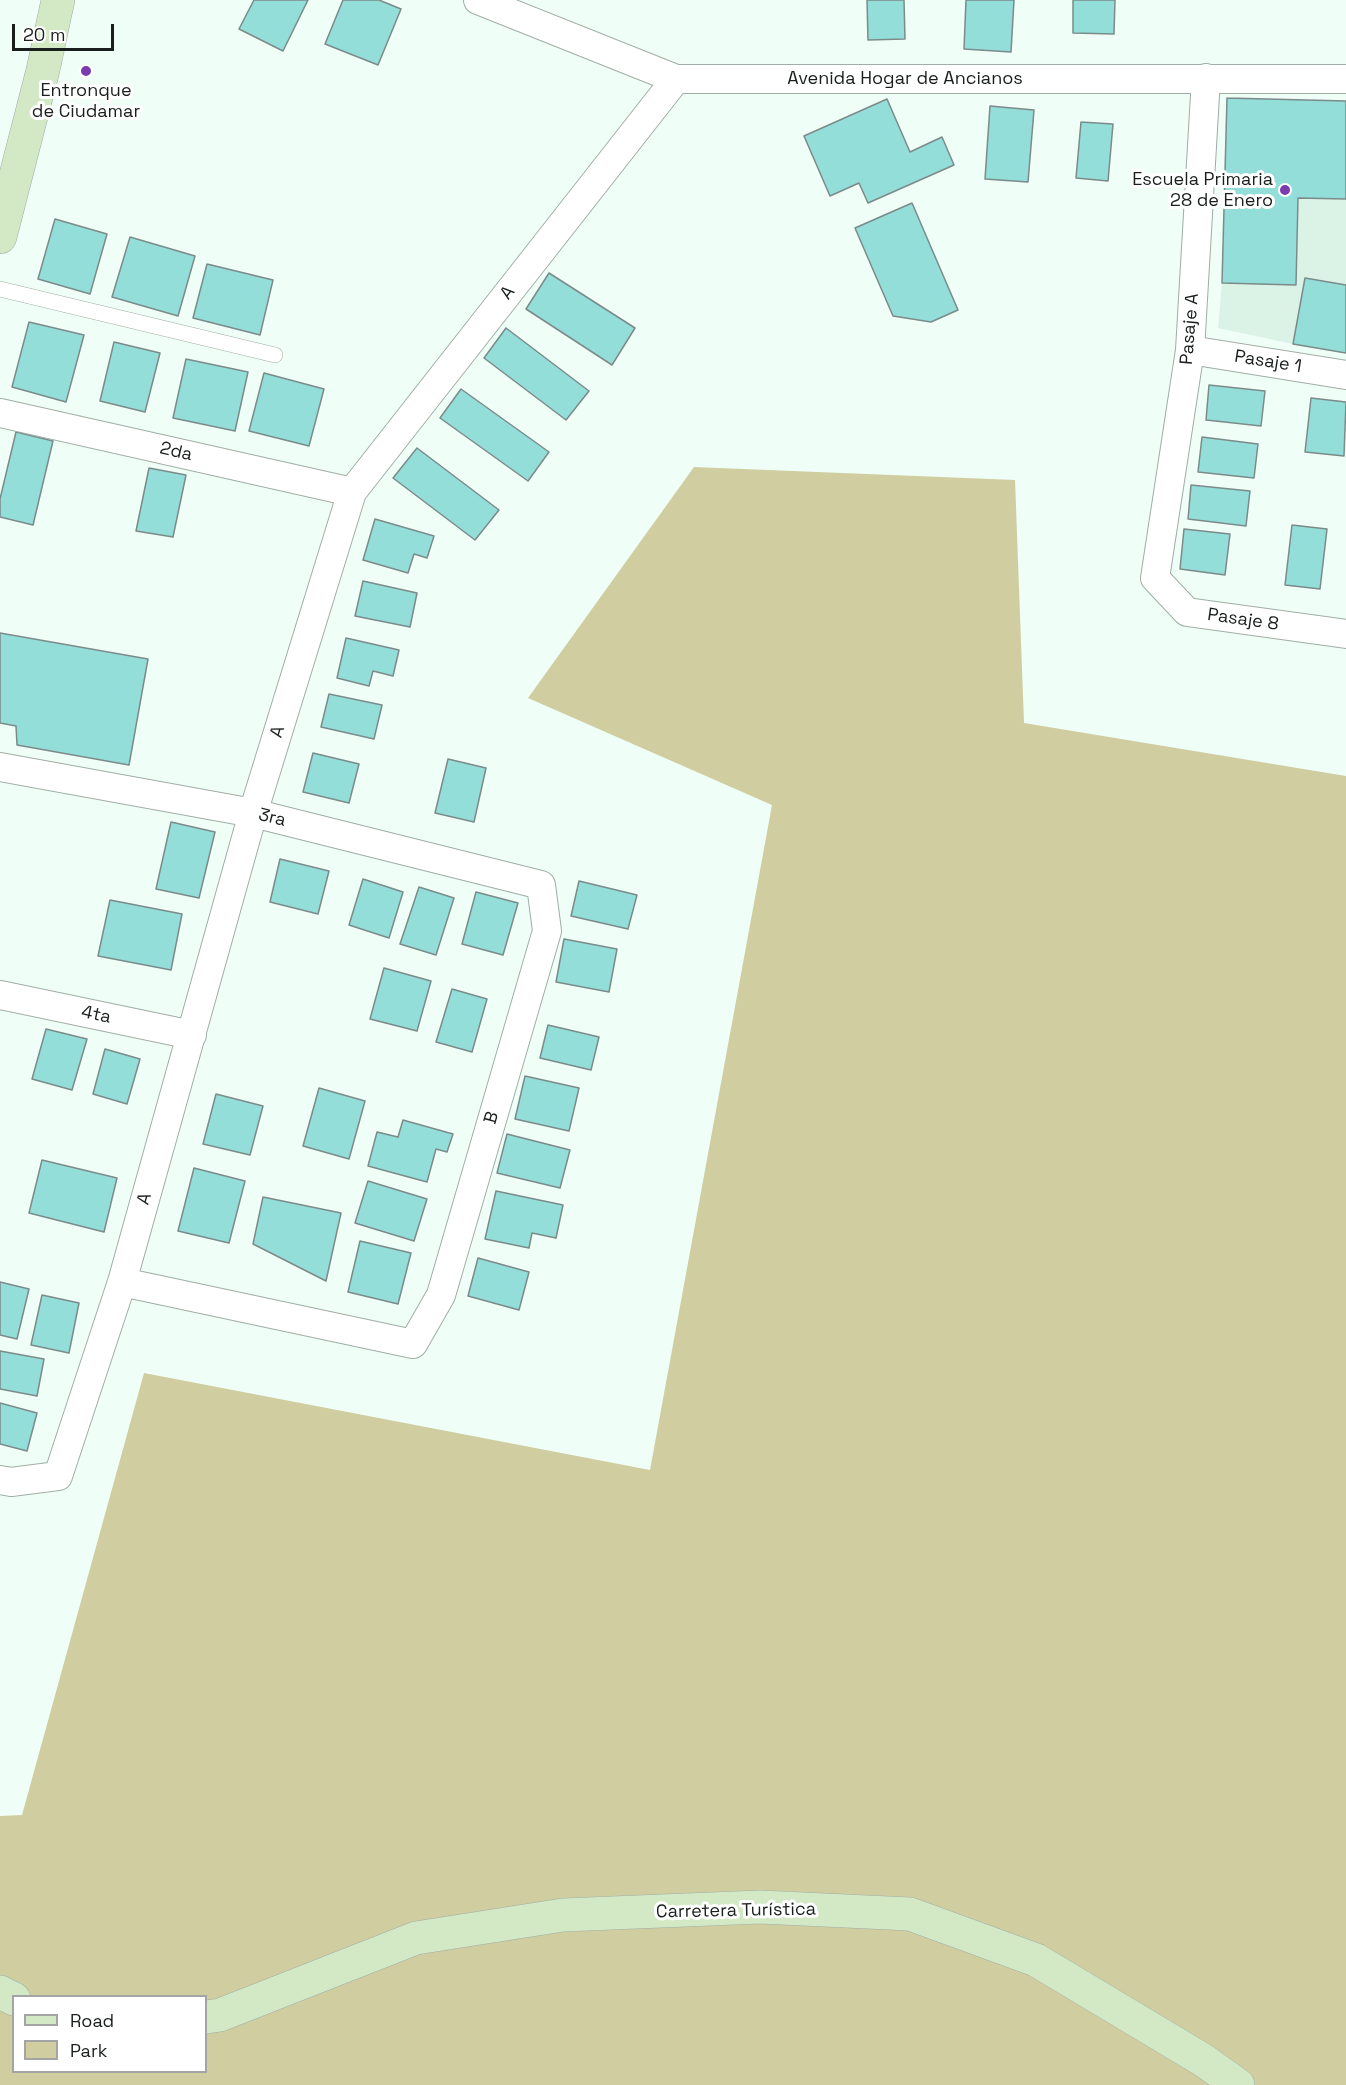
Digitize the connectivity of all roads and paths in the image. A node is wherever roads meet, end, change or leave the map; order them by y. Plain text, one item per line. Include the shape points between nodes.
1 (58, 0) edge
2 (478, 0) edge
3 (1206, 78) junction
4 (676, 79) junction
5 (1346, 79) edge
6 (0, 237) edge
7 (0, 289) edge
8 (1190, 350) junction
9 (275, 355) dead end
10 (1346, 375) edge
11 (0, 412) edge
12 (352, 492) junction
13 (1155, 578) joint
14 (1346, 634) edge
15 (0, 767) edge
16 (254, 813) junction
17 (541, 885) joint
18 (0, 995) edge
19 (192, 1035) junction
20 (122, 1282) junction
21 (0, 1480) edge
22 (207, 2017) edge
23 (1238, 2085) edge

1 - 6 main road
2 - 4 street, Avenida Hogar de Ancianos
3 - 4 street, Avenida Hogar de Ancianos
3 - 5 street, Avenida Hogar de Ancianos
3 - 8 street, Pasaje A
4 - 12 street, A
7 - 9 lane
8 - 10 street, Pasaje 1
8 - 13 street, Pasaje A
11 - 12 street, 2da
12 - 16 street, A
13 - 14 street, Pasaje 8 via 1187,612
15 - 16 street, 3ra
16 - 17 street, 3ra
16 - 19 street, A
17 - 20 street, B via 547,931 441,1294 413,1344
18 - 19 street, 4ta
19 - 20 street, A
20 - 21 street, A via 58,1476
22 - 23 main road, Carretera Turística via 416,1938 552,1917 760,1907 910,1914 1035,1960

